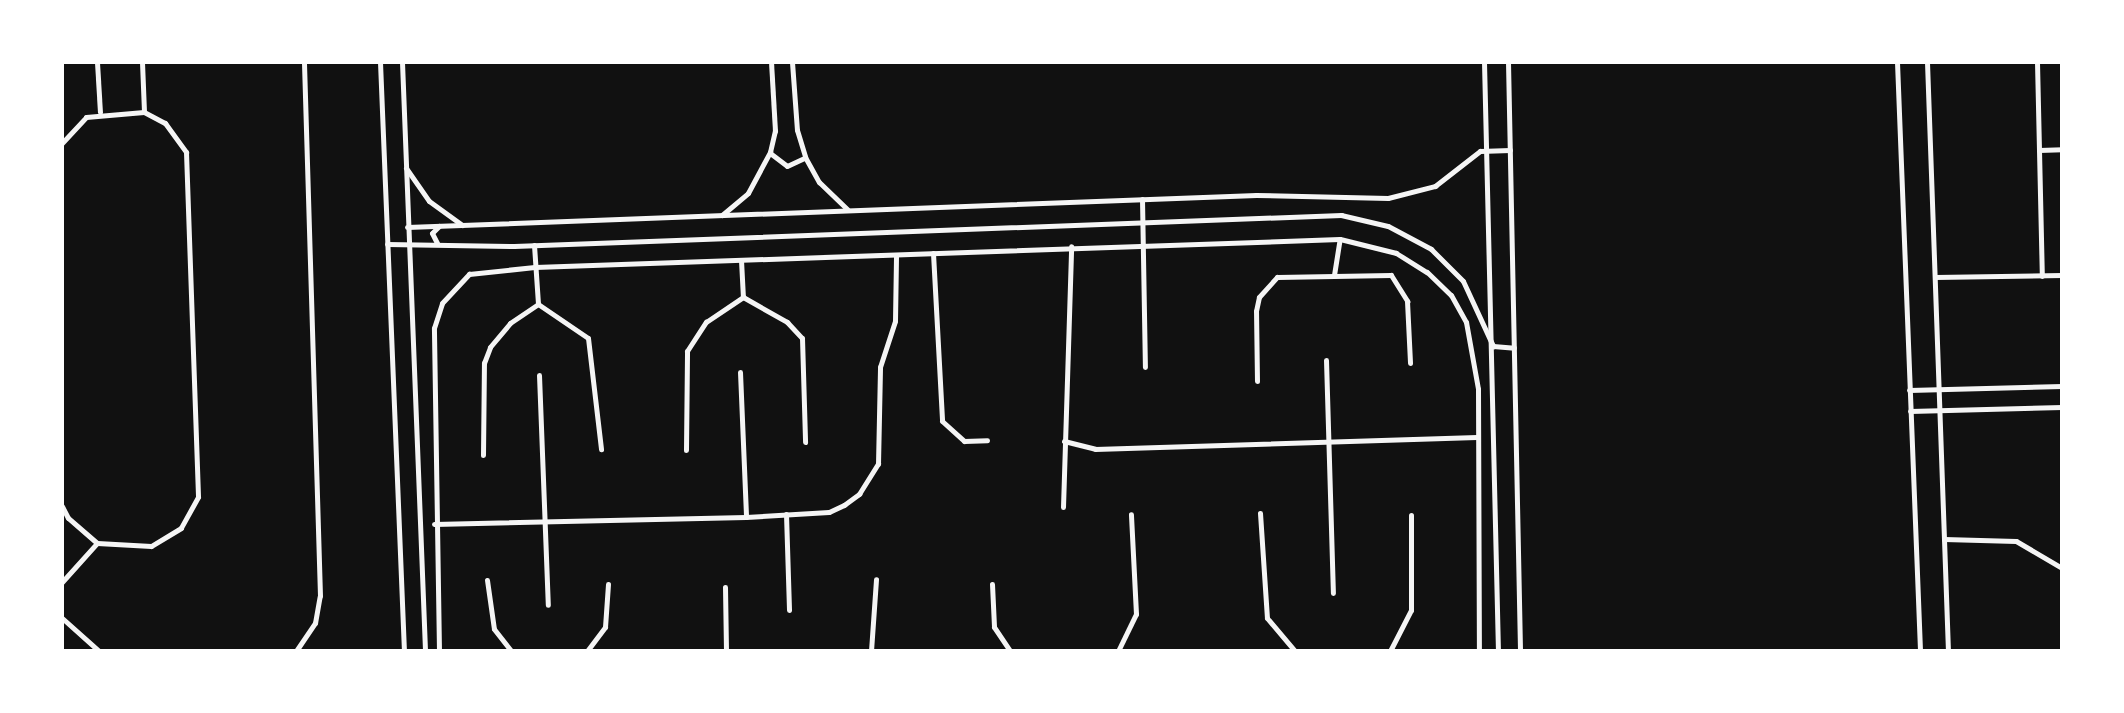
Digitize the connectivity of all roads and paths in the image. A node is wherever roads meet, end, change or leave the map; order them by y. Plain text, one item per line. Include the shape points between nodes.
1 (97, 62) edge
2 (142, 62) edge
3 (304, 62) edge
4 (380, 62) edge
5 (402, 62) edge
6 (771, 62) edge
7 (792, 62) edge
8 (1484, 62) edge
9 (1508, 62) edge
10 (1897, 62) edge
11 (1927, 62) edge
12 (2037, 62) edge
13 (100, 112) junction
14 (144, 112) junction
15 (62, 143) edge
16 (1487, 149) junction
17 (2062, 149) edge
18 (1510, 150) junction
19 (2039, 150) junction
20 (770, 152) junction
21 (805, 157) junction
22 (405, 167) junction
23 (1142, 199) junction
24 (849, 211) junction
25 (721, 216) junction
26 (1143, 222) junction
27 (463, 225) junction
28 (440, 226) junction
29 (407, 227) junction
30 (1340, 239) junction
31 (1145, 243) junction
32 (387, 244) junction
33 (407, 244) junction
34 (439, 245) junction
35 (534, 245) junction
36 (1071, 246) junction
37 (933, 253) junction
38 (896, 255) junction
39 (741, 260) junction
40 (535, 267) junction
41 (1334, 275) junction
42 (2062, 275) edge
43 (2042, 276) junction
44 (1935, 277) junction
45 (743, 297) junction
46 (538, 304) junction
47 (1493, 346) junction
48 (1514, 348) junction
49 (1326, 360) dead end
50 (1410, 363) dead end
51 (1145, 367) dead end
52 (740, 372) dead end
53 (539, 375) dead end
54 (1257, 381) dead end
55 (2062, 386) edge
56 (1909, 390) junction
57 (1939, 390) junction
58 (2062, 407) edge
59 (1939, 410) junction
60 (1910, 411) junction
61 (1477, 437) junction
62 (987, 440) dead end
63 (1064, 441) junction
64 (805, 442) dead end
65 (1329, 442) junction
66 (601, 449) dead end
67 (686, 450) dead end
68 (483, 455) dead end
69 (62, 506) edge
70 (1063, 507) dead end
71 (1260, 513) dead end
72 (786, 514) junction
73 (1131, 514) dead end
74 (1411, 515) dead end
75 (64, 517) edge
76 (746, 517) junction
77 (545, 522) junction
78 (434, 524) junction
79 (1944, 539) junction
80 (97, 543) junction
81 (2062, 568) edge
82 (876, 579) dead end
83 (487, 580) dead end
84 (62, 582) edge
85 (608, 584) dead end
86 (992, 584) dead end
87 (725, 587) dead end
88 (1333, 593) dead end
89 (548, 605) dead end
90 (789, 610) dead end
91 (62, 618) edge
92 (99, 651) edge
93 (296, 651) edge
94 (404, 651) edge
95 (425, 651) edge
96 (439, 651) edge
97 (511, 651) edge
98 (587, 651) edge
99 (726, 651) edge
100 (871, 651) edge
101 (1010, 651) edge
102 (1118, 651) edge
103 (1295, 651) edge
104 (1390, 651) edge
105 (1479, 651) edge
106 (1498, 651) edge
107 (1520, 651) edge
108 (1920, 651) edge
109 (1948, 651) edge

1 - 13 street
2 - 14 street
3 - 93 street via 320,596 315,623
4 - 32 street
5 - 22 street
6 - 20 street via 775,131
7 - 21 street
8 - 16 street
9 - 18 street
10 - 56 street
11 - 44 street
12 - 19 street
13 - 14 street
13 - 15 street via 74,127
14 - 80 street via 174,132 189,164 198,497 189,519 162,542
16 - 18 street
16 - 23 street via 1435,186 1400,197
16 - 47 street
17 - 19 street
18 - 48 street
19 - 43 street
20 - 21 street via 787,166
20 - 25 street via 748,193
21 - 24 street via 819,182
22 - 27 street via 429,201
22 - 29 street
23 - 24 street
23 - 26 street
24 - 25 street
25 - 27 street
26 - 31 street
26 - 35 street
26 - 47 street via 1324,214 1388,226 1418,240 1454,268
27 - 28 street
28 - 29 street
28 - 34 street via 432,237
29 - 33 street
30 - 31 street
30 - 41 street
30 - 61 street via 1396,253 1451,295 1474,351
31 - 36 street
31 - 51 street
32 - 33 street
32 - 94 street
33 - 34 street
33 - 95 street
34 - 35 street
35 - 40 street
36 - 37 street
36 - 63 street
37 - 38 street
37 - 62 street via 942,421 964,441
38 - 39 street
38 - 72 street via 895,321 880,367 878,464 859,494 844,505 829,512
39 - 40 street
39 - 45 street
40 - 46 street
40 - 78 street via 469,274 449,293 437,315 431,357
41 - 50 street via 1381,274 1399,282 1407,301
41 - 54 street via 1277,277 1267,285 1256,311
42 - 43 street
43 - 44 street
44 - 57 street
45 - 64 street via 787,322 802,338
45 - 67 street via 706,322 687,351
46 - 66 street via 588,338
46 - 68 street via 499,334 484,363
47 - 48 street
47 - 106 street
48 - 107 street
49 - 65 street
52 - 76 street
53 - 77 street
55 - 57 street
56 - 57 street
56 - 60 street
57 - 59 street
58 - 59 street
59 - 60 street
59 - 79 street
60 - 108 street
61 - 65 street
61 - 105 street
63 - 65 street via 1095,449
63 - 70 street
65 - 88 street
69 - 75 street
71 - 103 street via 1267,618
72 - 76 street
72 - 90 street
73 - 102 street via 1136,614
74 - 104 street via 1411,610
75 - 80 street
76 - 77 street
77 - 78 street
77 - 89 street
78 - 96 street
79 - 81 street via 2016,541
79 - 109 street
80 - 84 street
82 - 100 street
83 - 97 street via 494,629
85 - 98 street via 605,627
86 - 101 street via 994,627
87 - 99 street
91 - 92 street

